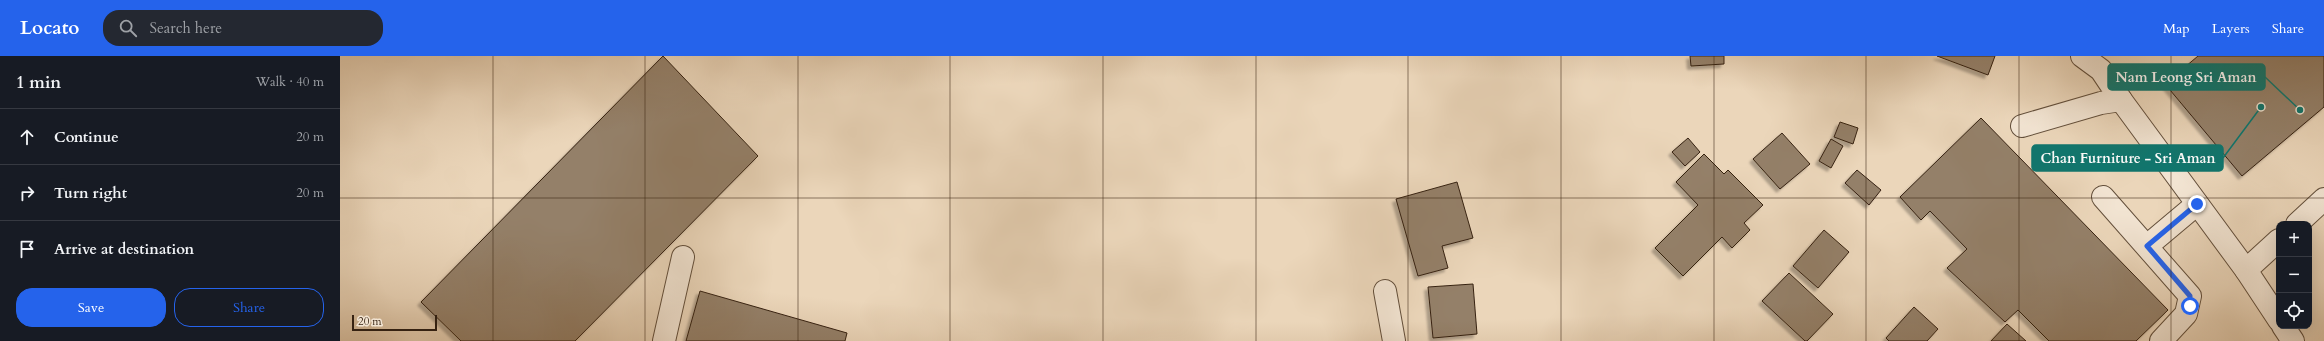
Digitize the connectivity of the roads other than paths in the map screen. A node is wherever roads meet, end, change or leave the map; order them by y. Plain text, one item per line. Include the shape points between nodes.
1 (2082, 56) edge
2 (2121, 100) junction
3 (2022, 126) dead end
4 (2103, 197) dead end
5 (2324, 200) edge
6 (2197, 204) junction
7 (2300, 221) edge
8 (2276, 243) edge
9 (2147, 246) junction
10 (683, 257) dead end
11 (2246, 270) junction
12 (1385, 291) dead end
13 (2276, 315) edge
14 (2285, 329) edge
15 (664, 341) edge
16 (1394, 341) edge
17 (2161, 341) edge
18 (2293, 341) edge

1 - 2 street via 2101,70
2 - 3 street via 2101,103
2 - 6 street
4 - 9 street
5 - 7 street
6 - 9 street
6 - 11 street
8 - 11 street
9 - 17 street via 2190,296 2186,314
10 - 15 street
11 - 13 street
12 - 16 street
14 - 18 street

